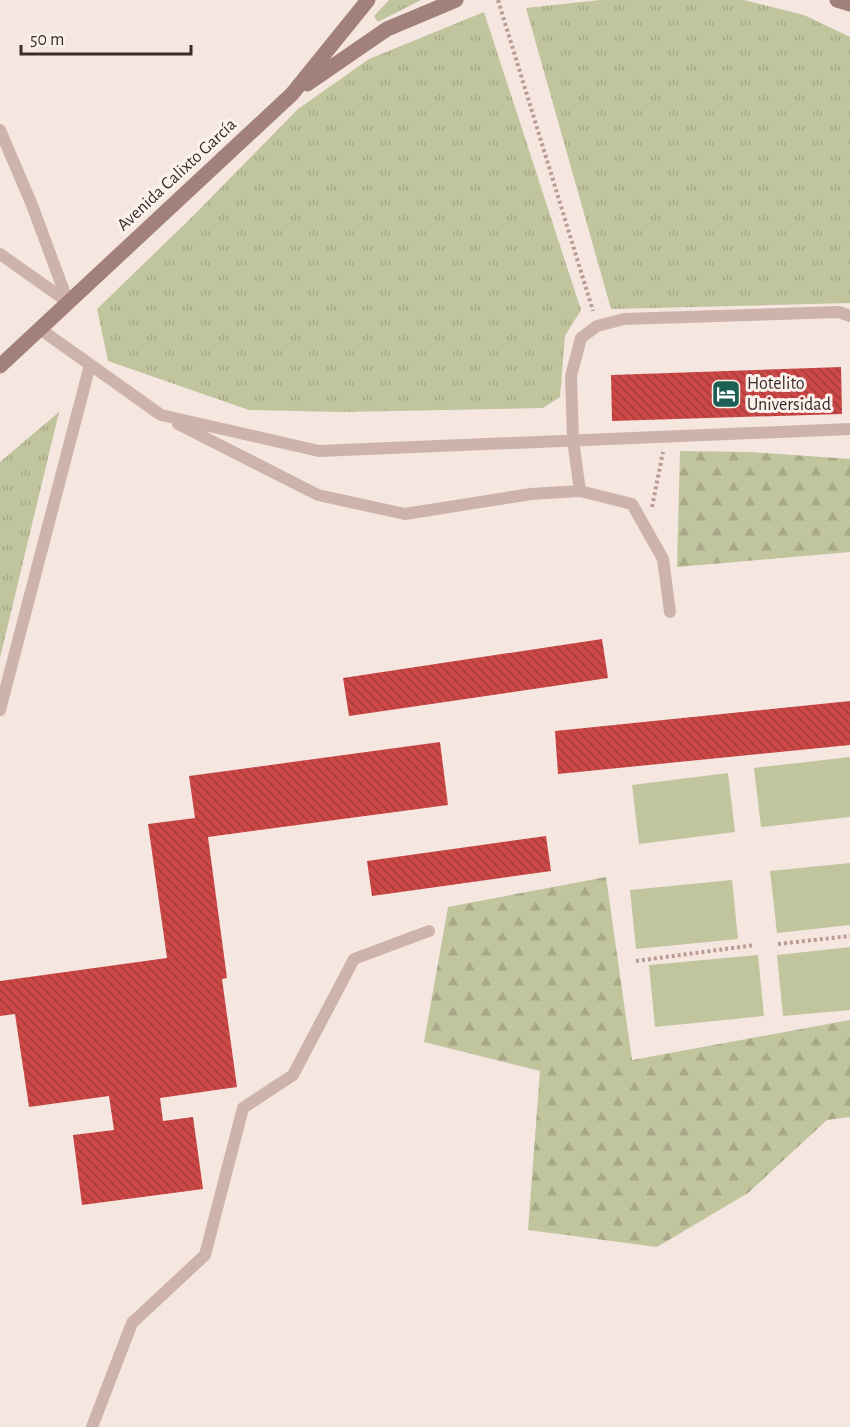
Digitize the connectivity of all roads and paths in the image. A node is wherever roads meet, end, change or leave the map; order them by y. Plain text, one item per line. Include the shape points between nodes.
1 (368, 0) edge
2 (456, 0) edge
3 (498, 0) edge
4 (837, 0) edge
5 (850, 4) edge
6 (292, 94) junction
7 (0, 130) edge
8 (0, 254) edge
9 (68, 302) junction
10 (850, 316) edge
11 (597, 326) junction
12 (40, 329) junction
13 (90, 365) junction
14 (0, 366) edge
15 (161, 415) junction
16 (850, 429) edge
17 (666, 437) junction
18 (573, 440) junction
19 (580, 491) junction
20 (648, 531) junction
21 (670, 612) dead end
22 (0, 710) edge
23 (429, 931) dead end
24 (850, 936) edge
25 (777, 944) dead end
26 (754, 945) dead end
27 (636, 961) dead end
28 (92, 1427) edge

1 - 6 street, Avenida Calixto García
2 - 6 street via 387,29
3 - 11 path
4 - 5 street
6 - 9 street, Avenida Calixto García
7 - 9 lane
8 - 9 lane
9 - 12 street, Avenida Calixto García
10 - 11 lane via 839,312 648,318
11 - 18 lane via 581,338 571,376
12 - 13 lane
12 - 14 street, Avenida Calixto García
13 - 15 lane
13 - 22 lane
15 - 18 lane via 319,451
15 - 19 lane via 318,495 405,514 531,494
16 - 17 lane
17 - 18 lane
17 - 20 path
18 - 19 lane
19 - 20 lane via 632,504
20 - 21 lane via 663,559
23 - 28 lane via 354,958 293,1076 243,1108 205,1255 132,1323
24 - 25 path
26 - 27 path

